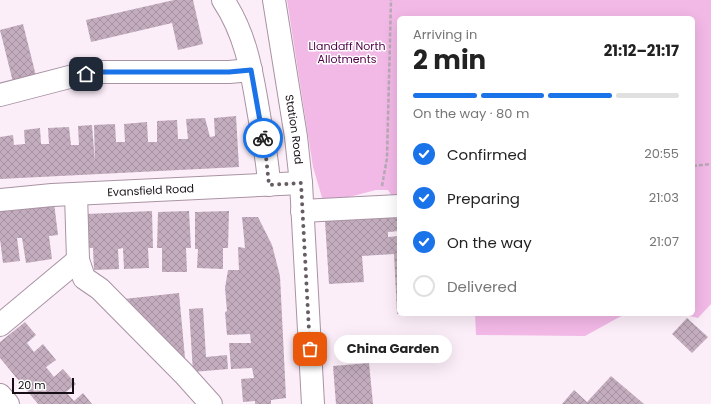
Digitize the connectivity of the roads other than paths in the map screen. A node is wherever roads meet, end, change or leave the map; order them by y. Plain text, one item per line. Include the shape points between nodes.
1 (223, 0) edge
2 (274, 0) edge
3 (251, 70) junction
4 (0, 95) edge
5 (301, 183) junction
6 (269, 185) junction
7 (76, 194) junction
8 (0, 200) edge
9 (390, 206) edge
10 (302, 211) junction
11 (78, 260) junction
12 (0, 325) edge
13 (0, 395) edge
14 (8, 404) edge
15 (211, 404) edge
16 (313, 404) edge

1 - 3 street via 243,37
2 - 5 street, Station Road
3 - 4 street via 95,72
3 - 6 street
5 - 6 street, Evansfield Road
5 - 10 street, Station Road
6 - 7 street, Evansfield Road
7 - 8 street, Evansfield Road
7 - 11 street
9 - 10 street
10 - 16 street, Station Road
11 - 12 street
11 - 15 street via 84,278 100,288
13 - 14 street

